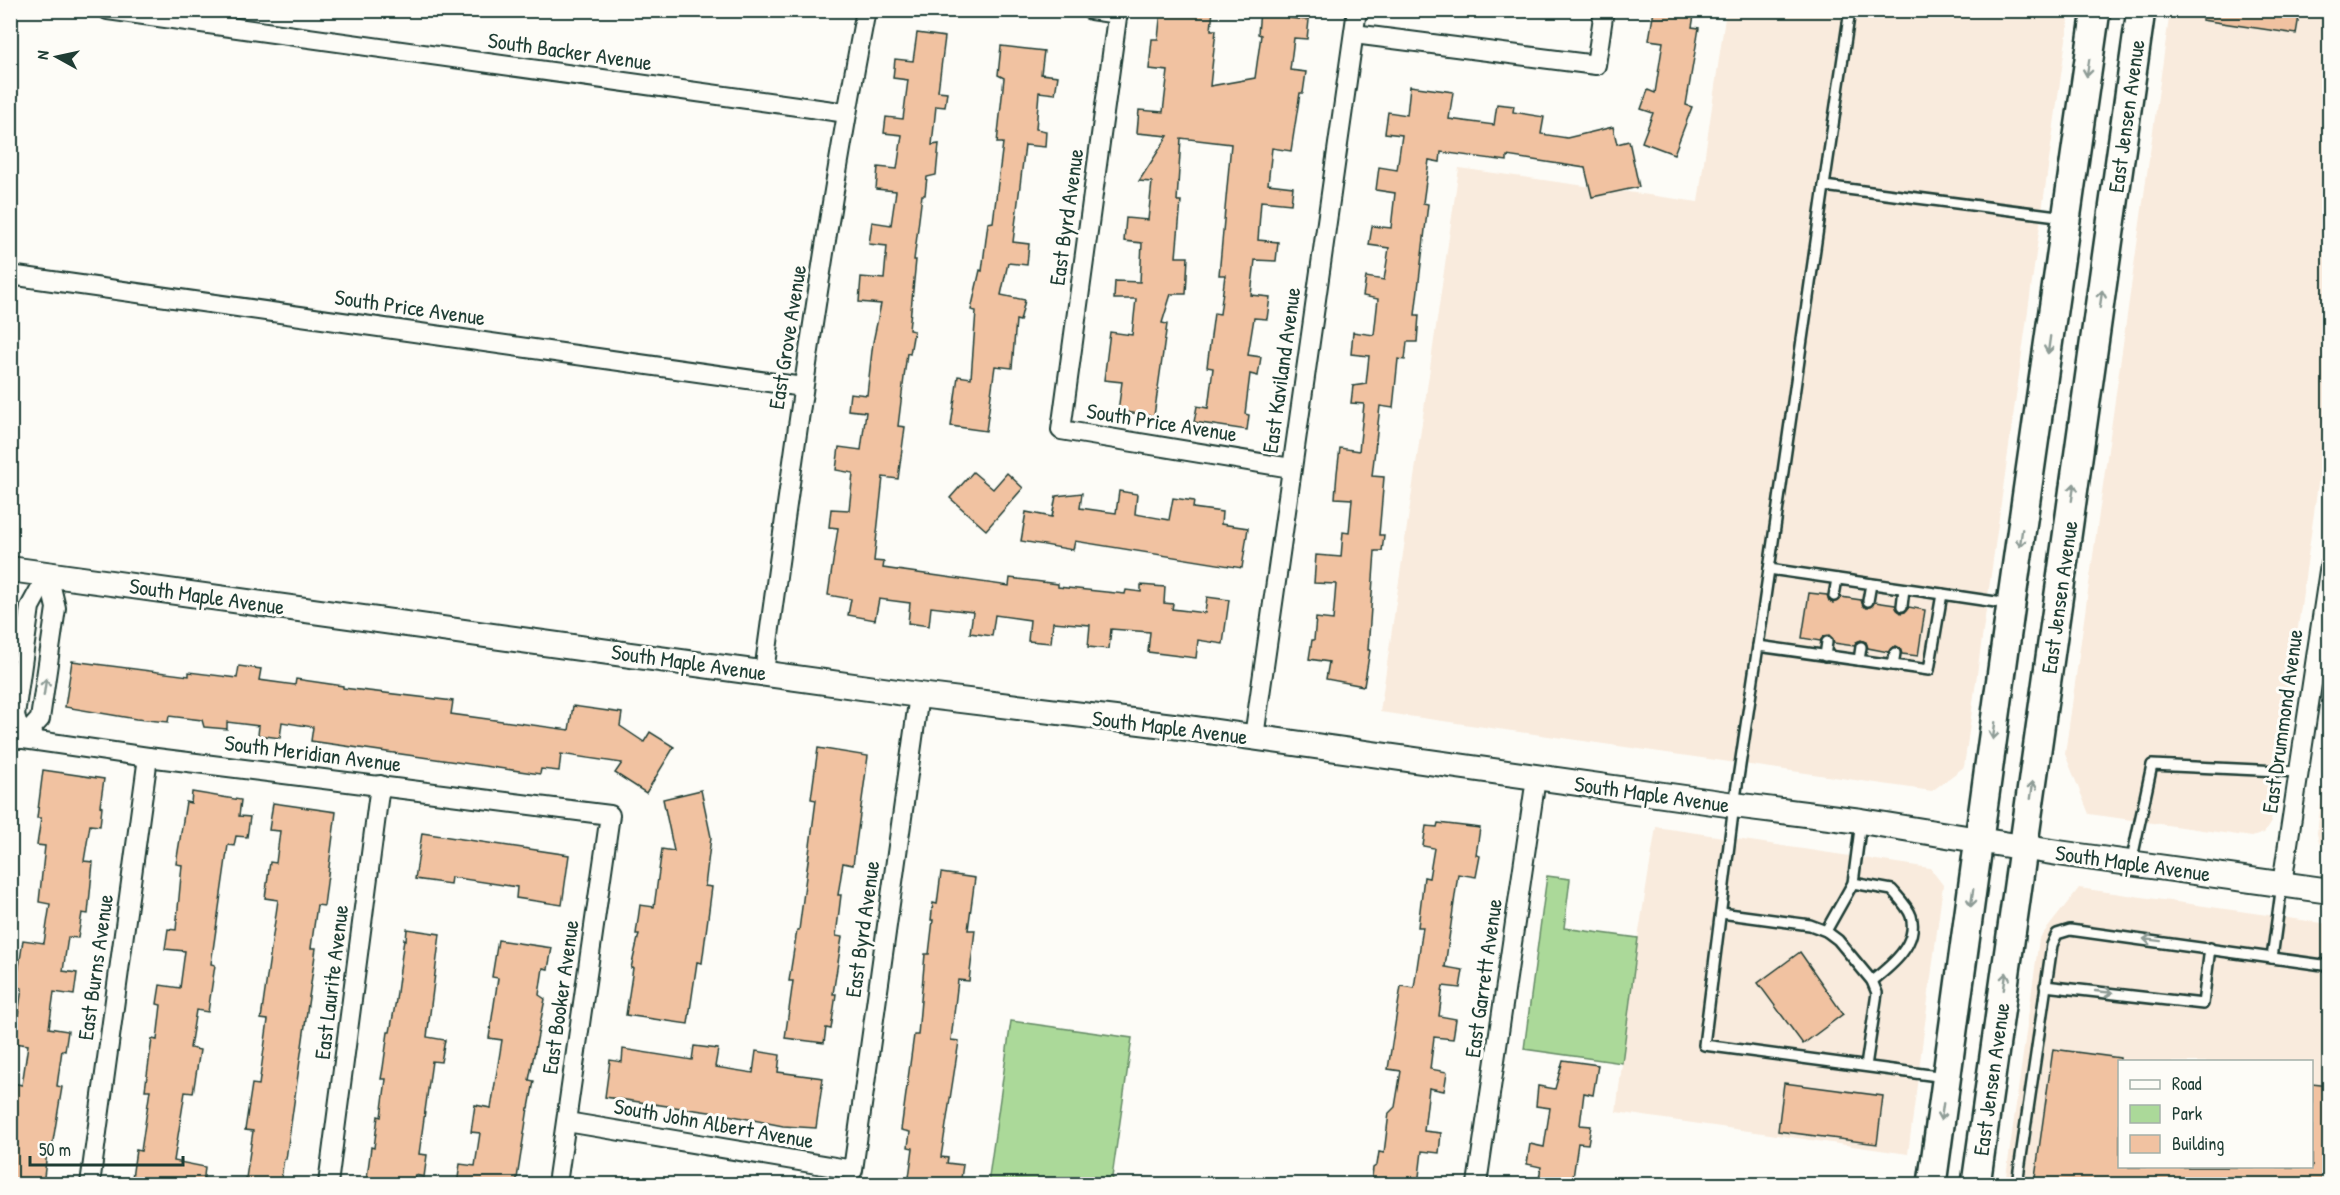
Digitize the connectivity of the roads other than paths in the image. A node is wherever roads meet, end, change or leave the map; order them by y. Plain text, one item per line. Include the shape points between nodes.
1 (108, 10) edge
2 (866, 10) edge
3 (1091, 10) edge
4 (1357, 10) edge
5 (1604, 10) edge
6 (1850, 10) edge
7 (2096, 10) edge
8 (2141, 10) edge
9 (1118, 12) edge
10 (1354, 34) junction
11 (847, 114) junction
12 (1824, 186) junction
13 (2067, 218) junction
14 (10, 275) edge
15 (803, 387) junction
16 (1062, 430) joint
17 (1291, 468) junction
18 (2330, 564) edge
19 (10, 569) edge
20 (1769, 569) junction
21 (48, 574) junction
22 (1836, 579) junction
23 (1871, 584) junction
24 (1904, 589) junction
25 (1942, 594) junction
26 (1834, 596) dead end
27 (1868, 602) dead end
28 (2011, 604) junction
29 (1902, 606) dead end
30 (1827, 642) dead end
31 (1758, 646) junction
32 (1862, 647) dead end
33 (1895, 653) dead end
34 (1825, 656) junction
35 (1859, 660) junction
36 (1893, 665) junction
37 (764, 672) junction
38 (919, 695) junction
39 (1254, 737) junction
40 (16, 738) edge
41 (148, 757) junction
42 (2299, 772) junction
43 (1536, 778) junction
44 (380, 785) junction
45 (1734, 805) junction
46 (610, 815) joint
47 (1862, 820) junction
48 (1979, 840) junction
49 (2024, 848) junction
50 (2131, 863) junction
51 (1853, 883) junction
52 (2282, 884) junction
53 (2330, 891) edge
54 (1721, 913) junction
55 (1826, 931) junction
56 (2210, 948) junction
57 (2272, 958) junction
58 (2330, 966) edge
59 (1872, 981) junction
60 (2045, 986) junction
61 (1866, 1066) junction
62 (1947, 1078) junction
63 (567, 1122) junction
64 (853, 1170) joint
65 (90, 1185) edge
66 (328, 1185) edge
67 (557, 1185) edge
68 (1478, 1185) edge
69 (1932, 1185) edge
70 (1976, 1185) edge
71 (2017, 1185) edge

1 - 11 street, South Backer Avenue
2 - 11 street, East Grove Avenue
3 - 9 street
4 - 10 street, East Kaviland Avenue
5 - 10 street via 1596,65
6 - 12 lane
7 -> 13 main road, East Jensen Avenue
49 -> 8 main road, East Jensen Avenue
9 - 16 street, East Byrd Avenue
10 - 17 street, East Kaviland Avenue
11 - 15 street, East Grove Avenue
12 - 13 lane
12 - 20 lane
13 -> 28 main road, East Jensen Avenue
14 - 15 street, South Price Avenue
15 - 37 street, East Grove Avenue
16 - 17 street, South Price Avenue
17 - 39 street, East Kaviland Avenue
18 - 42 street, East Drummond Avenue
19 - 21 main road, South Maple Avenue
20 - 22 lane
20 - 31 lane
21 - 37 main road, South Maple Avenue
21 - 40 street via 30,607 15,715
40 -> 21 street via 40,719 56,608
22 - 23 lane
22 - 26 lane
23 - 24 lane
23 - 27 lane
24 - 25 lane
24 - 29 lane
25 - 28 lane
25 - 36 lane via 1929,670
28 -> 48 main road, East Jensen Avenue
30 - 34 lane
31 - 34 lane
31 - 45 lane
32 - 35 lane
33 - 36 lane
34 - 35 lane
35 - 36 lane
37 - 38 main road, South Maple Avenue
38 - 39 main road, South Maple Avenue
38 - 64 street, East Byrd Avenue
39 - 43 main road, South Maple Avenue
40 - 41 street, South Meridian Avenue
41 - 44 street, South Meridian Avenue
41 - 65 street, East Burns Avenue
42 - 50 lane via 2152,765
42 - 52 street, East Drummond Avenue
43 - 45 main road, South Maple Avenue
43 - 68 street, East Garrett Avenue
44 - 46 street, South Meridian Avenue
44 - 66 street, East Laurite Avenue
45 - 47 main road, South Maple Avenue
45 - 54 lane
46 - 63 street, East Booker Avenue
47 - 48 main road, South Maple Avenue
47 - 51 lane
48 - 49 main road, South Maple Avenue
48 -> 62 main road, East Jensen Avenue
49 - 50 main road, South Maple Avenue
70 -> 49 main road, East Jensen Avenue
50 - 52 main road, South Maple Avenue
51 - 55 lane
51 - 59 lane via 1892,890 1911,914 1911,934 1905,948
52 - 53 main road, South Maple Avenue
52 - 57 lane
54 - 55 lane via 1810,925
54 - 61 lane via 1704,1045
55 - 59 lane
56 - 57 lane
56 -> 60 lane via 2070,930 2056,934
60 -> 56 lane via 2203,1004
57 - 58 lane
59 - 61 lane via 1877,993
60 - 71 lane
61 - 62 lane
62 -> 69 main road, East Jensen Avenue
63 - 64 street, South John Albert Avenue
63 - 67 street, East Booker Avenue

